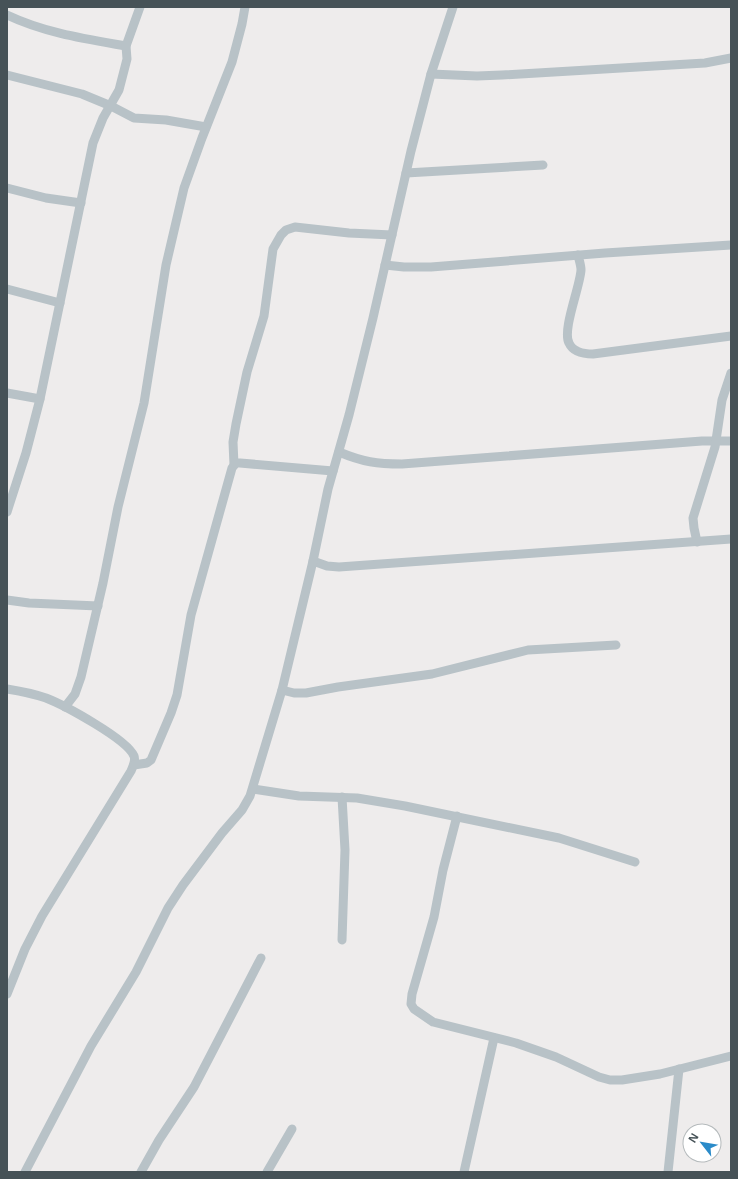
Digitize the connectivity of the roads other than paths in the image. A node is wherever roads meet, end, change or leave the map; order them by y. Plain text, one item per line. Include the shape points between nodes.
1 (140, 7) edge
2 (245, 7) edge
3 (452, 7) edge
4 (7, 15) edge
5 (126, 46) junction
6 (731, 58) edge
7 (431, 74) junction
8 (7, 75) edge
9 (111, 106) junction
10 (206, 127) junction
11 (543, 165) dead end
12 (406, 173) junction
13 (7, 188) edge
14 (82, 203) junction
15 (392, 235) junction
16 (731, 245) edge
17 (578, 255) junction
18 (385, 265) junction
19 (7, 289) edge
20 (60, 303) junction
21 (731, 336) edge
22 (731, 373) edge
23 (7, 393) edge
24 (40, 399) junction
25 (717, 440) junction
26 (731, 441) edge
27 (339, 452) junction
28 (234, 465) junction
29 (332, 471) junction
30 (10, 494) edge
31 (7, 512) edge
32 (731, 539) edge
33 (697, 542) junction
34 (313, 561) junction
35 (7, 600) edge
36 (98, 606) junction
37 (616, 645) dead end
38 (7, 689) edge
39 (282, 690) junction
40 (65, 707) junction
41 (134, 765) junction
42 (253, 789) junction
43 (342, 797) junction
44 (457, 816) junction
45 (635, 862) dead end
46 (342, 940) dead end
47 (261, 958) dead end
48 (7, 994) edge
49 (494, 1038) junction
50 (731, 1056) edge
51 (679, 1069) junction
52 (292, 1129) dead end
53 (25, 1172) edge
54 (141, 1172) edge
55 (267, 1172) edge
56 (464, 1172) edge
57 (668, 1172) edge

1 - 5 street
2 - 10 street via 232,62
3 - 7 street
4 - 5 street via 60,34
5 - 9 street via 127,59 123,76
6 - 7 street via 705,63 502,75
7 - 12 street
8 - 9 street via 67,90
9 - 10 street via 134,118 161,119
9 - 14 street via 93,144
10 - 36 street via 184,188 176,223 162,289 144,404 118,507
11 - 12 street
12 - 15 street
13 - 14 street via 46,198
14 - 20 street
15 - 18 street
15 - 28 street via 295,226 281,234 273,249 264,316 247,372 236,424 233,442
16 - 17 street
17 - 18 street via 431,267
17 - 21 street via 581,270 567,339 575,351 593,354
18 - 27 street
19 - 20 street
20 - 24 street
22 - 25 street via 722,400
23 - 24 street
24 - 30 street via 26,453
25 - 26 street
25 - 27 street via 402,464 374,463
25 - 33 street via 694,518
27 - 29 street
28 - 29 street via 246,463
28 - 41 street via 229,474 194,602 174,705 151,760
29 - 34 street
30 - 31 street
32 - 33 street
33 - 34 street via 339,567
34 - 39 street
35 - 36 street
36 - 40 street via 80,682
37 - 39 street via 528,650 442,672 306,693
38 - 40 street via 44,698
39 - 42 street
40 - 41 street via 124,745 134,756
41 - 48 street via 42,916 25,949
42 - 43 street via 299,796
42 - 53 street via 245,806 222,833 168,908 131,981 91,1046
43 - 44 street
43 - 46 street
44 - 45 street via 559,838
44 - 49 street via 411,1004 416,1012 433,1022
47 - 54 street via 194,1087
49 - 51 street via 536,1049 610,1080 633,1079
49 - 56 street
50 - 51 street
51 - 57 street
52 - 55 street

